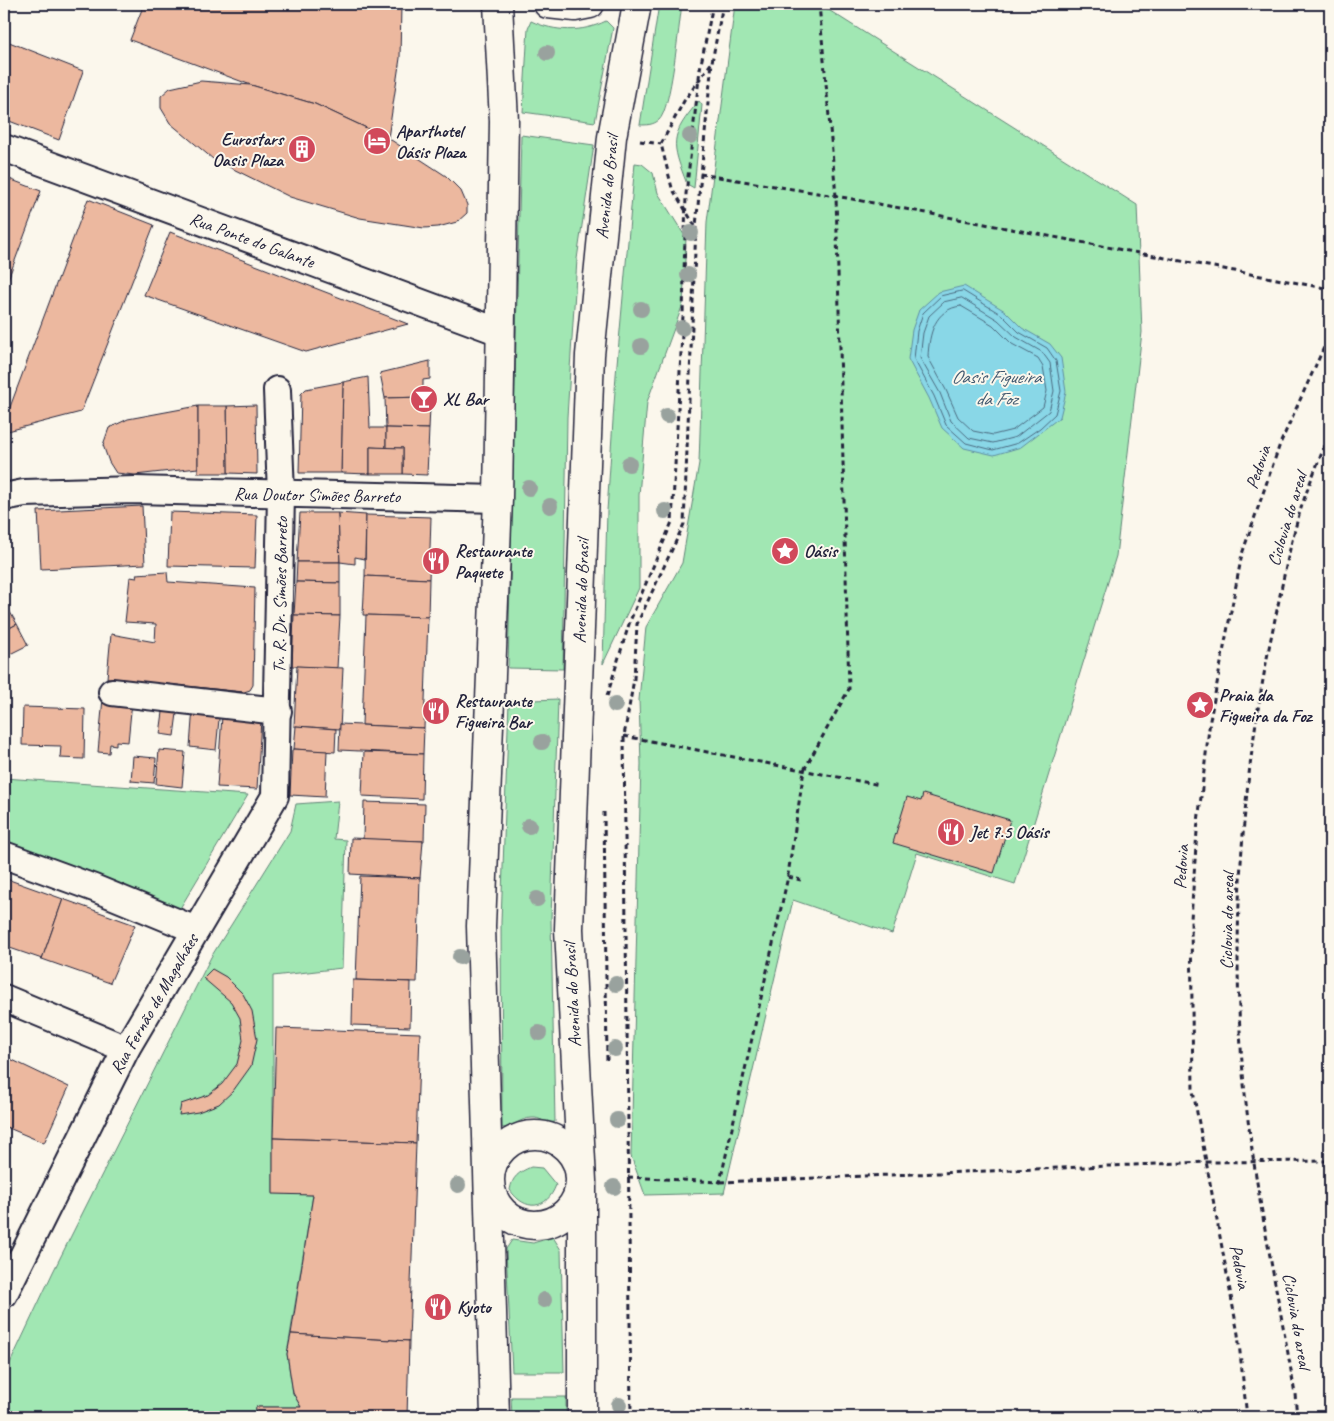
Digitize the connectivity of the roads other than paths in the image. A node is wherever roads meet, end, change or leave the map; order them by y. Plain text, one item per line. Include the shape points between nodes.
1 (498, 4) edge
2 (548, 4) edge
3 (590, 4) edge
4 (638, 4) edge
5 (4, 148) edge
6 (500, 332) junction
7 (277, 390) dead end
8 (281, 494) junction
9 (4, 498) edge
10 (498, 499) junction
11 (112, 692) dead end
12 (278, 711) junction
13 (4, 856) edge
14 (196, 930) junction
15 (4, 998) edge
16 (126, 1049) junction
17 (582, 1180) junction
18 (490, 1182) junction
19 (4, 1294) edge
20 (495, 1417) edge
21 (582, 1417) edge

1 - 6 main road, Avenida do Brasil via 504,121
2 - 3 main road via 574,7
4 - 17 main road, Avenida do Brasil via 612,137 590,355 569,929
5 - 6 street, Rua Ponte do Galante
6 - 10 main road, Avenida do Brasil
7 - 8 street, Tv. R. Dr. Simões Barreto
8 - 9 street, Rua Doutor Simões Barreto via 135,490 24,493
8 - 10 street, Rua Doutor Simões Barreto
8 - 12 street, Tv. R. Dr. Simões Barreto
10 - 18 main road, Avenida do Brasil via 481,926
11 - 12 street
12 - 14 street, Rua Fernão de Magalhães via 275,796
13 - 14 street via 94,888
14 - 16 street, Rua Fernão de Magalhães
15 - 16 street
16 - 19 street, Rua Fernão de Magalhães
17 - 18 main road, Avenida do Brasil via 575,1202 566,1214 538,1226 509,1218 492,1195
17 - 18 main road, Avenida do Brasil via 578,1164 565,1146 541,1135 528,1135 504,1147 496,1157
17 - 21 main road, Avenida do Brasil
18 - 20 main road, Avenida do Brasil

